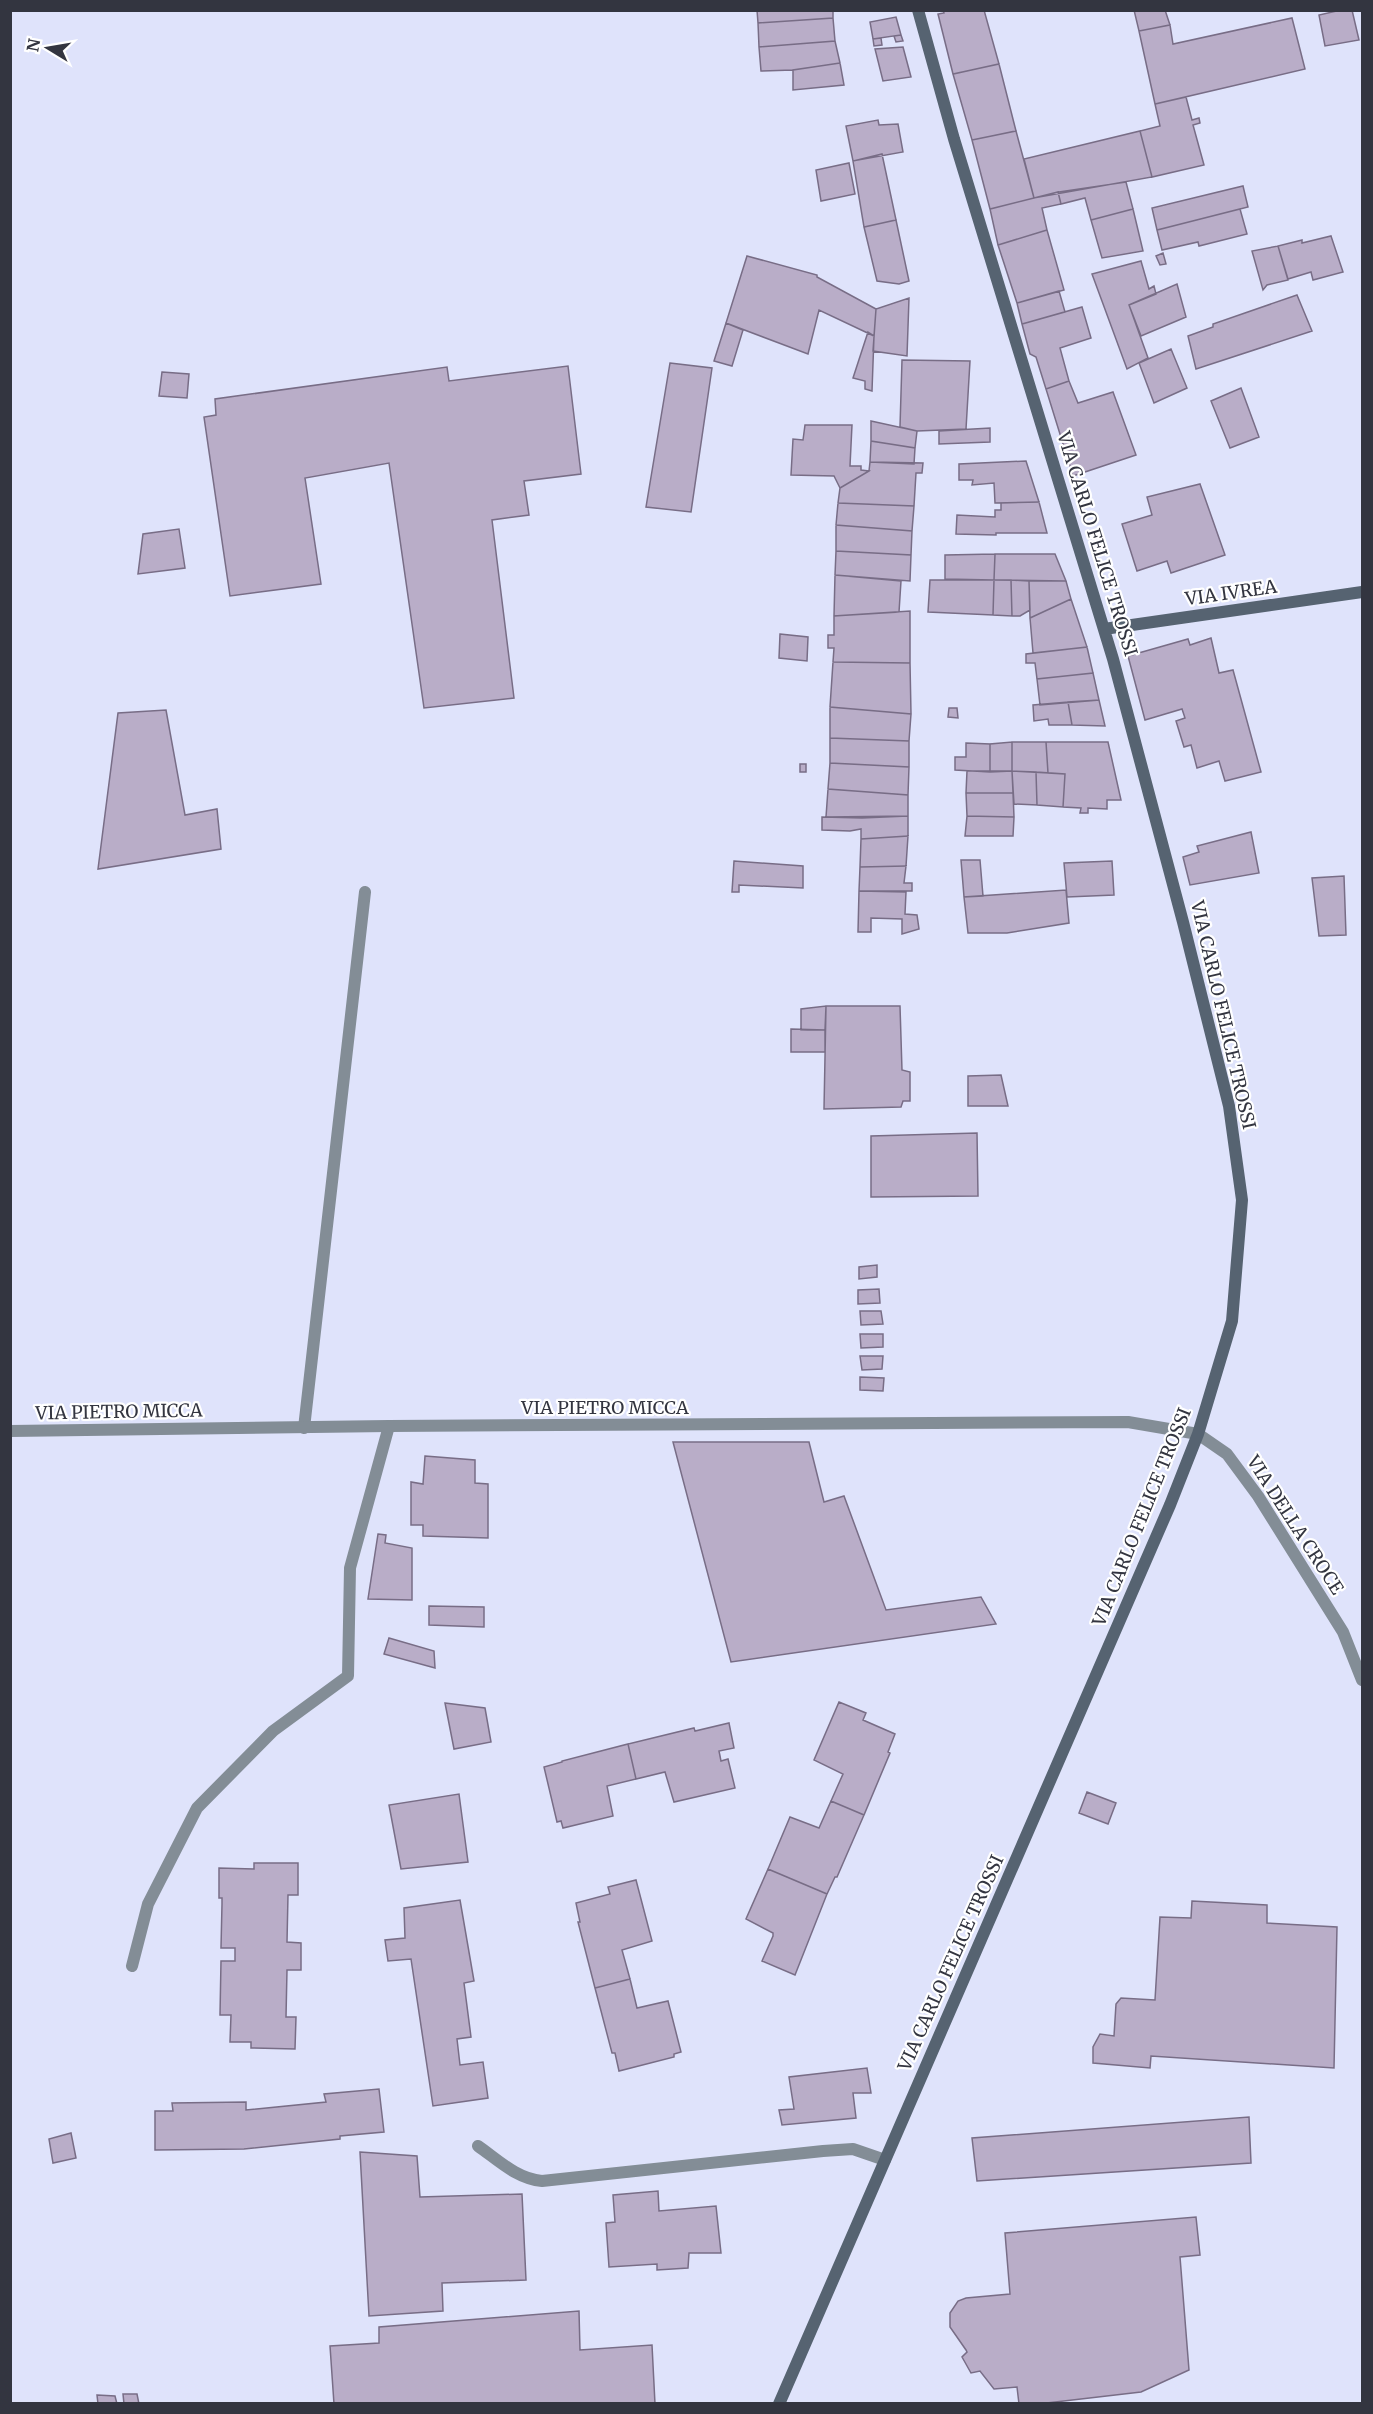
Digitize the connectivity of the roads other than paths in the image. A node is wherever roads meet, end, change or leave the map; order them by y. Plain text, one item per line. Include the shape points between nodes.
1 (918, 10) edge
2 (1362, 592) edge
3 (1104, 629) junction
4 (365, 892) dead end
5 (389, 1426) junction
6 (304, 1428) junction
7 (10, 1431) edge
8 (1198, 1434) junction
9 (1362, 1680) edge
10 (132, 1966) dead end
11 (478, 2146) dead end
12 (885, 2160) junction
13 (779, 2403) edge

1 - 3 street, VIA CARLO FELICE TROSSI
2 - 3 street, VIA IVREA
3 - 8 street, VIA CARLO FELICE TROSSI via 1229,1106 1242,1200 1232,1321
4 - 6 street
5 - 6 street, VIA PIETRO MICCA
5 - 8 street, VIA PIETRO MICCA via 1128,1422
5 - 10 street via 350,1568 348,1676 273,1731 197,1808 148,1904
6 - 7 street, VIA PIETRO MICCA
8 - 9 street, VIA DELLA CROCE via 1227,1454 1258,1496 1343,1632
8 - 12 street, VIA CARLO FELICE TROSSI via 1166,1516
11 - 12 street via 529,2180 543,2181 853,2149
12 - 13 street, VIA CARLO FELICE TROSSI

